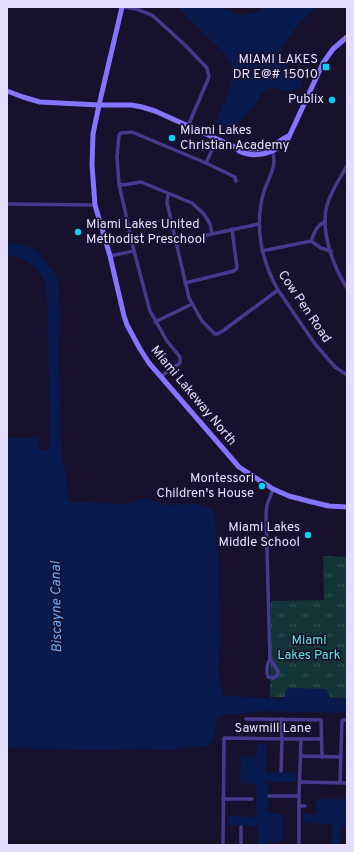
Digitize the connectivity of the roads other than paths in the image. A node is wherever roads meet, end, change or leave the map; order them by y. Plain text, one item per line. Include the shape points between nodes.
1 (123, 7) edge
2 (347, 37) edge
3 (7, 91) edge
4 (99, 105) junction
5 (188, 126) junction
6 (217, 139) junction
7 (271, 149) junction
8 (206, 163) junction
9 (347, 166) edge
10 (236, 181) dead end
11 (119, 184) junction
12 (168, 194) junction
13 (7, 204) edge
14 (95, 205) junction
15 (325, 222) junction
16 (259, 224) junction
17 (232, 229) junction
18 (212, 234) junction
19 (311, 241) junction
20 (176, 242) junction
21 (134, 251) junction
22 (262, 251) junction
23 (331, 251) junction
24 (110, 256) junction
25 (185, 283) junction
26 (347, 288) edge
27 (278, 290) junction
28 (192, 304) junction
29 (156, 322) junction
30 (347, 375) edge
31 (161, 378) junction
32 (273, 490) junction
33 (347, 507) edge
34 (270, 659) junction
35 (246, 719) dead end
36 (281, 719) junction
37 (347, 720) edge
38 (282, 738) junction
39 (321, 738) junction
40 (301, 739) junction
41 (342, 739) junction
42 (347, 739) edge
43 (300, 756) junction
44 (322, 757) junction
45 (341, 757) junction
46 (281, 771) dead end
47 (300, 782) junction
48 (340, 783) junction
49 (347, 783) edge
50 (269, 796) dead end
51 (299, 796) junction
52 (223, 799) junction
53 (252, 799) dead end
54 (299, 806) junction
55 (305, 806) dead end
56 (241, 827) dead end
57 (223, 845) edge
58 (241, 845) edge
59 (299, 845) edge

1 - 4 street, Miami Lakeway North
1 - 5 street via 152,15 207,68 210,77
2 - 7 street via 333,49 323,63 289,136
3 - 4 street via 40,102
4 - 5 street via 142,107
4 - 14 street, Miami Lakeway North via 93,134
5 - 6 street
6 - 7 street via 244,153 260,154
6 - 8 street
7 - 16 street, Cow Pen Road via 274,164 264,191
8 - 10 street via 235,177
8 - 11 street via 132,132 121,132 117,157
9 - 15 street via 329,200
11 - 12 street via 141,182
11 - 21 street
12 - 18 street via 192,203 204,214
12 - 20 street via 167,203
13 - 14 street
14 - 24 street, Miami Lakeway North
15 - 19 street via 320,224
15 - 23 street
16 - 17 street
16 - 22 street, Cow Pen Road
17 - 18 street
17 - 25 street via 237,268 234,271
18 - 20 street
19 - 22 street
19 - 23 street
20 - 25 street
21 - 24 street
21 - 29 street via 150,311
22 - 27 street, Cow Pen Road via 272,281
23 - 26 street via 336,268
24 - 31 street, Miami Lakeway North via 127,325 140,349
25 - 28 street
27 - 28 street via 217,334 202,321
27 - 30 street, Cow Pen Road via 315,344 335,367
28 - 29 street
29 - 31 street via 180,357 180,363
31 - 32 street, Miami Lakeway North via 238,467
32 - 33 street, Miami Lakeway North via 329,506
32 - 34 street via 266,514
34 - 34 street via 267,674 273,678 278,675 278,671
35 - 36 street
36 - 38 street
36 - 39 street via 321,720
37 - 41 street via 342,720
38 - 40 street, Sawmill Lane
38 - 46 street
38 - 52 street, Sawmill Lane via 224,738
39 - 40 street, Sawmill Lane
39 - 44 street
40 - 43 street
41 - 42 street
41 - 45 street
43 - 44 street
43 - 47 street
44 - 45 street
45 - 48 street
47 - 48 street
47 - 51 street
48 - 49 street
50 - 51 street
51 - 54 street
52 - 53 street
52 - 57 street
54 - 55 street
54 - 59 street
56 - 58 street

